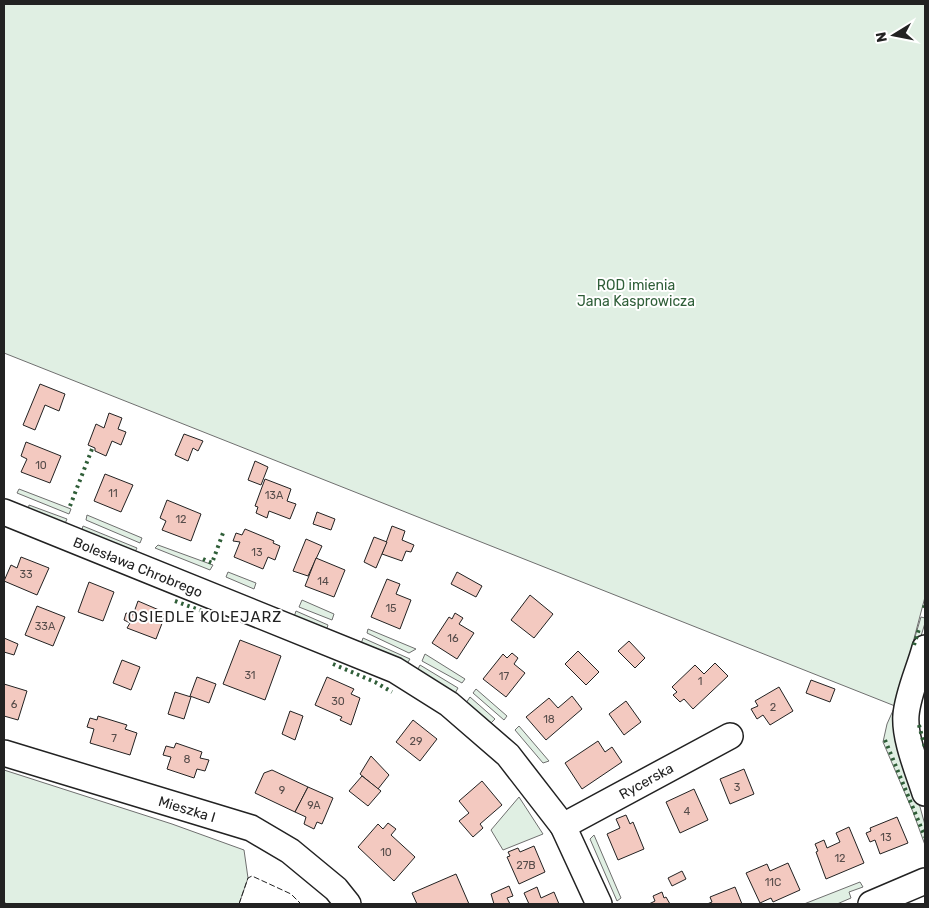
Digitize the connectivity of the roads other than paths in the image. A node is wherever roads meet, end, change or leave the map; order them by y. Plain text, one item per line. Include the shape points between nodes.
1 (4, 512) edge
2 (925, 648) edge
3 (730, 736) dead end
4 (4, 753) edge
5 (925, 793) edge
6 (563, 826) junction
7 (925, 881) edge
8 (348, 904) edge
9 (599, 904) edge
10 (872, 904) edge

1 - 6 street, Bolesława Chrobrego via 395,670 449,704 508,755
2 - 5 street via 906,716 909,739
3 - 6 street, Rycerska
4 - 8 street, Mieszka I via 251,828 290,851 336,889
6 - 9 street, Bolesława Chrobrego
7 - 10 street

